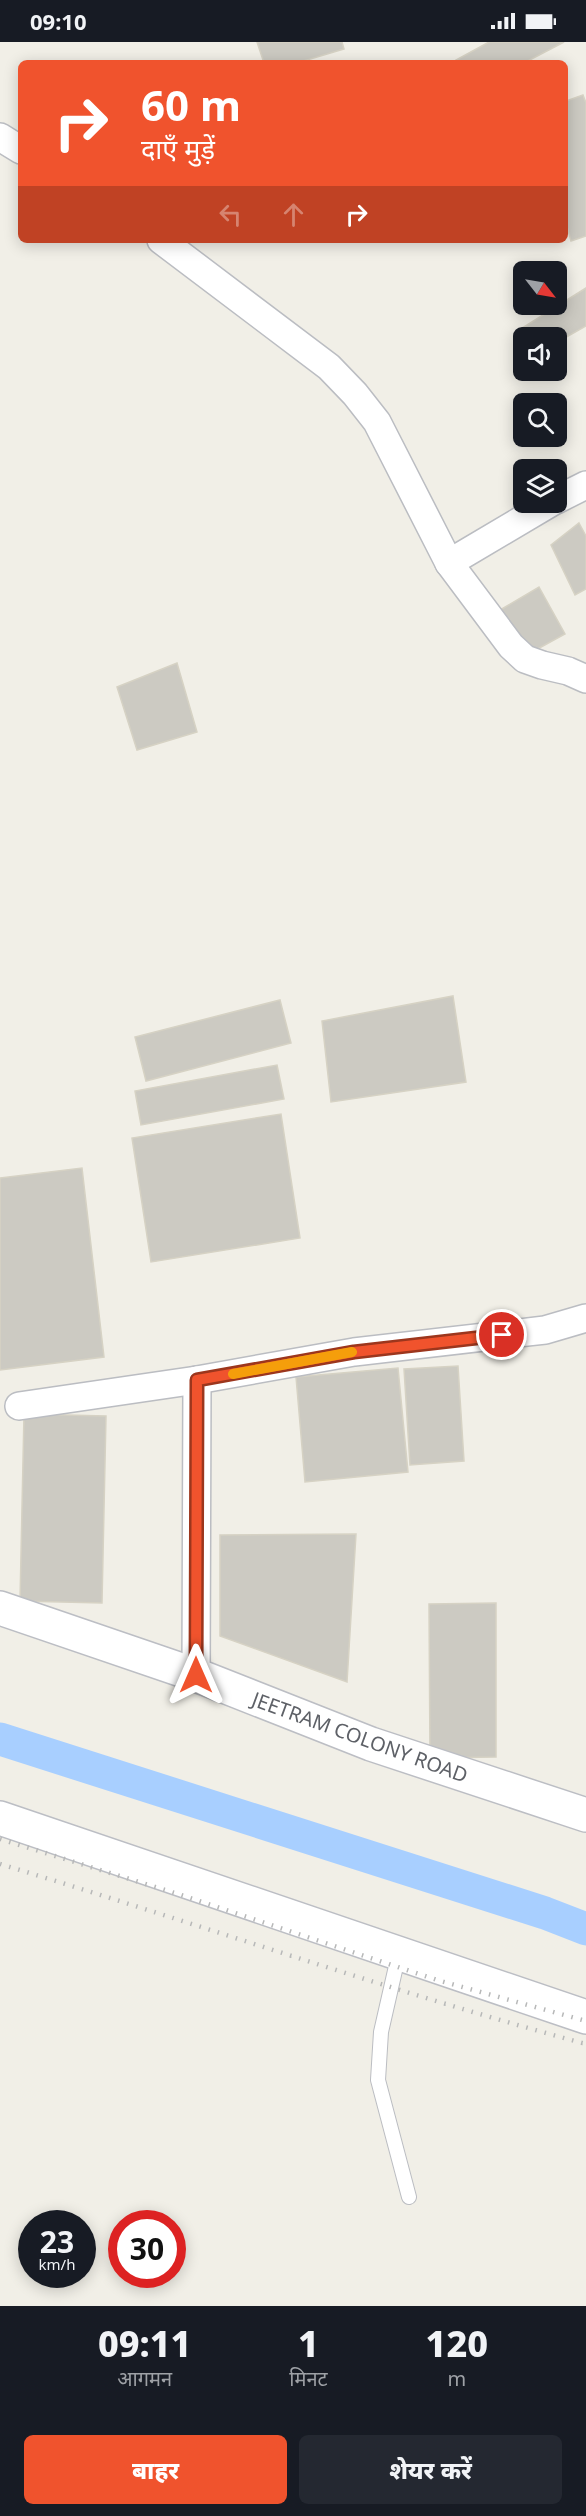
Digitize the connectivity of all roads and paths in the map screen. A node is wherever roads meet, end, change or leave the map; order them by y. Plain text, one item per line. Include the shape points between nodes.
1 (0, 137) edge
2 (18, 148) edge
3 (165, 243) edge
4 (586, 486) edge
5 (567, 495) edge
6 (533, 513) edge
7 (449, 563) junction
8 (586, 678) edge
9 (586, 1318) edge
10 (197, 1380) junction
11 (19, 1406) dead end
12 (0, 1608) edge
13 (196, 1675) junction
14 (586, 1815) edge
15 (0, 1818) edge
16 (399, 1953) junction
17 (586, 2017) edge
18 (409, 2197) dead end

1 - 2 street
3 - 7 street via 329,367 355,394 377,422
4 - 5 street
6 - 7 street
7 - 8 street via 525,659
9 - 10 street via 545,1330 354,1352
10 - 11 street
10 - 13 street
12 - 13 street, JEETRAM COLONY ROAD
13 - 14 street, JEETRAM COLONY ROAD via 371,1744
15 - 16 street
16 - 17 street
16 - 18 lane via 381,2032 378,2080

